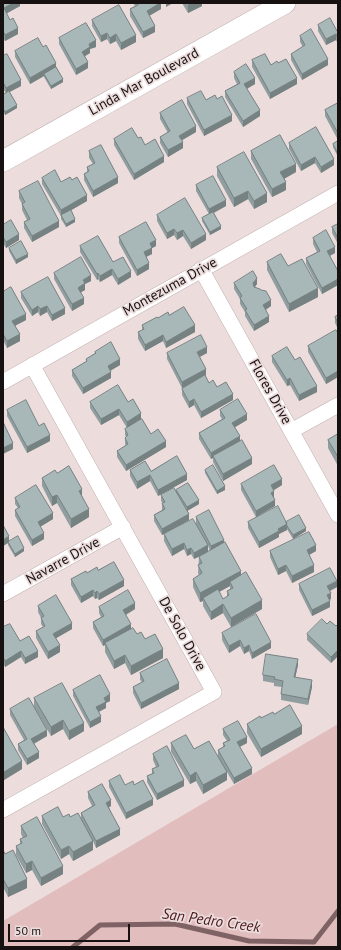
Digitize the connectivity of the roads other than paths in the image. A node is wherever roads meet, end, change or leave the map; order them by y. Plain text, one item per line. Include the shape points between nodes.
1 (285, 3) edge
2 (3, 161) edge
3 (338, 193) edge
4 (201, 269) junction
5 (32, 365) junction
6 (3, 382) edge
7 (338, 405) edge
8 (291, 431) junction
9 (338, 515) edge
10 (123, 527) junction
11 (3, 594) edge
12 (3, 810) edge

1 - 2 street, Linda Mar Boulevard
3 - 4 street, Montezuma Drive
4 - 5 street, Montezuma Drive
4 - 8 street, Flores Drive
5 - 6 street, Montezuma Drive
5 - 10 street, De Solo Drive
7 - 8 street
8 - 9 street, Flores Drive
10 - 11 street, Navarre Drive
10 - 12 street, De Solo Drive via 214,692

